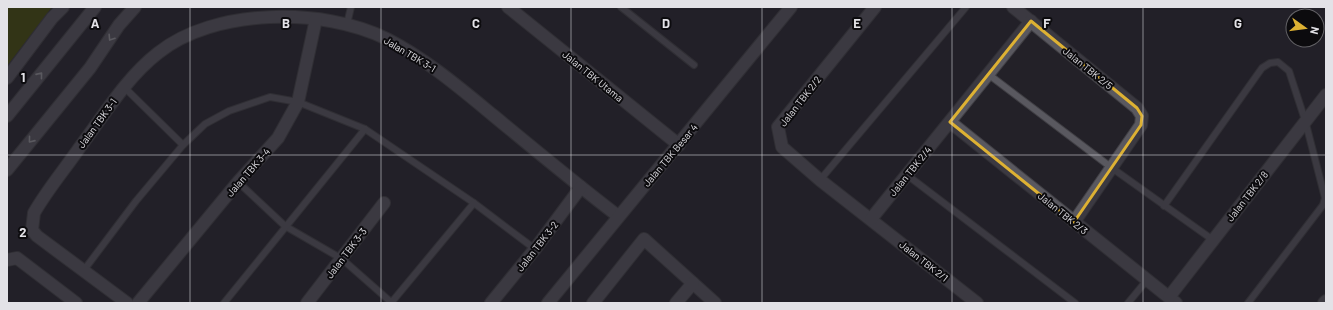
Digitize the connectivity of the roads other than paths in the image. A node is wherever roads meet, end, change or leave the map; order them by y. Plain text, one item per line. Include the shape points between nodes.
1 (63, 7) edge
2 (95, 7) edge
3 (134, 7) edge
4 (351, 7) edge
5 (508, 7) edge
6 (621, 7) edge
7 (790, 7) edge
8 (875, 7) edge
9 (966, 7) edge
10 (1013, 7) edge
11 (316, 19) junction
12 (1031, 21) junction
13 (347, 24) junction
14 (694, 65) dead end
15 (988, 74) junction
16 (7, 78) edge
17 (124, 87) junction
18 (1326, 95) edge
19 (298, 102) junction
20 (1310, 114) junction
21 (7, 116) edge
22 (950, 122) junction
23 (365, 129) junction
24 (183, 145) junction
25 (679, 145) junction
26 (1112, 168) junction
27 (7, 170) edge
28 (907, 175) junction
29 (820, 180) junction
30 (238, 182) junction
31 (581, 188) junction
32 (384, 203) dead end
33 (474, 203) junction
34 (1164, 206) junction
35 (618, 216) junction
36 (871, 220) junction
37 (1074, 222) junction
38 (285, 226) junction
39 (1213, 240) junction
40 (535, 249) junction
41 (342, 259) junction
42 (7, 260) edge
43 (84, 270) junction
44 (1147, 280) junction
45 (693, 283) junction
46 (1172, 300) edge
47 (76, 303) edge
48 (127, 303) edge
49 (138, 303) edge
50 (224, 303) edge
51 (307, 303) edge
52 (392, 303) edge
53 (491, 303) edge
54 (548, 303) edge
55 (593, 303) edge
56 (676, 303) edge
57 (715, 303) edge
58 (977, 303) edge
59 (1075, 303) edge
60 (1128, 303) edge
61 (1248, 303) edge

1 - 16 street
21 -> 2 street
3 -> 27 street via 90,68
4 - 13 lane
5 - 25 street, Jalan TBK Utama
6 - 14 lane
7 - 25 street, Jalan TBK Besar 4
8 - 29 street, Jalan TBK 2/2 via 778,127 782,147
9 - 29 lane
10 - 12 street, Jalan TBK 2/5
11 - 13 street, Jalan TBK 3-1
11 - 17 street, Jalan TBK 3-1 via 241,20 194,31 158,53
11 - 19 street, Jalan TBK 3-4
12 - 15 street, Jalan TBK 2/4
12 - 26 street, Jalan TBK 2/5 via 1137,108 1142,116 1141,124
13 - 31 street, Jalan TBK 3-1 via 386,39 441,73
15 - 22 street, Jalan TBK 2/4
15 - 26 lane
17 - 24 lane
17 - 43 street, Jalan TBK 3-1 via 39,204 32,222 32,230 37,236
18 - 20 street, Jalan TBK 2/8
19 - 23 lane
19 - 24 lane via 270,97 229,111 205,124
19 - 30 street, Jalan TBK 3-4 via 278,138
20 - 34 lane via 1289,71 1278,62 1262,68
20 - 39 street, Jalan TBK 2/8
20 - 61 lane via 1324,192 1323,205
22 - 28 street, Jalan TBK 2/4
22 - 37 street, Jalan TBK 2/3
23 - 33 lane
23 - 38 lane
24 - 43 lane via 136,201
25 - 35 street, Jalan TBK Besar 4
26 - 34 lane
26 - 37 street
28 - 36 street, Jalan TBK 2/4
28 - 59 lane
29 - 36 street, Jalan TBK 2/2
30 - 38 lane
30 - 49 street, Jalan TBK 3-4
31 - 35 street, Jalan TBK 3-1
31 - 40 street, Jalan TBK 3-2
32 - 41 street, Jalan TBK 3-3
33 - 40 lane
33 - 52 lane
34 - 39 lane
35 - 54 street, Jalan TBK Besar 4
36 - 58 street, Jalan TBK 2/1
37 - 44 street, Jalan TBK 2/3
38 - 41 lane
38 - 50 lane
39 - 46 street, Jalan TBK 2/8
40 - 53 street, Jalan TBK 3-2
41 - 51 street, Jalan TBK 3-3
41 - 52 lane
42 - 47 street via 17,258
43 - 48 street, Jalan TBK 3-1
44 - 46 street, Jalan TBK 2/3
44 - 60 lane
45 - 55 street via 644,239
45 - 56 street
45 - 57 street

